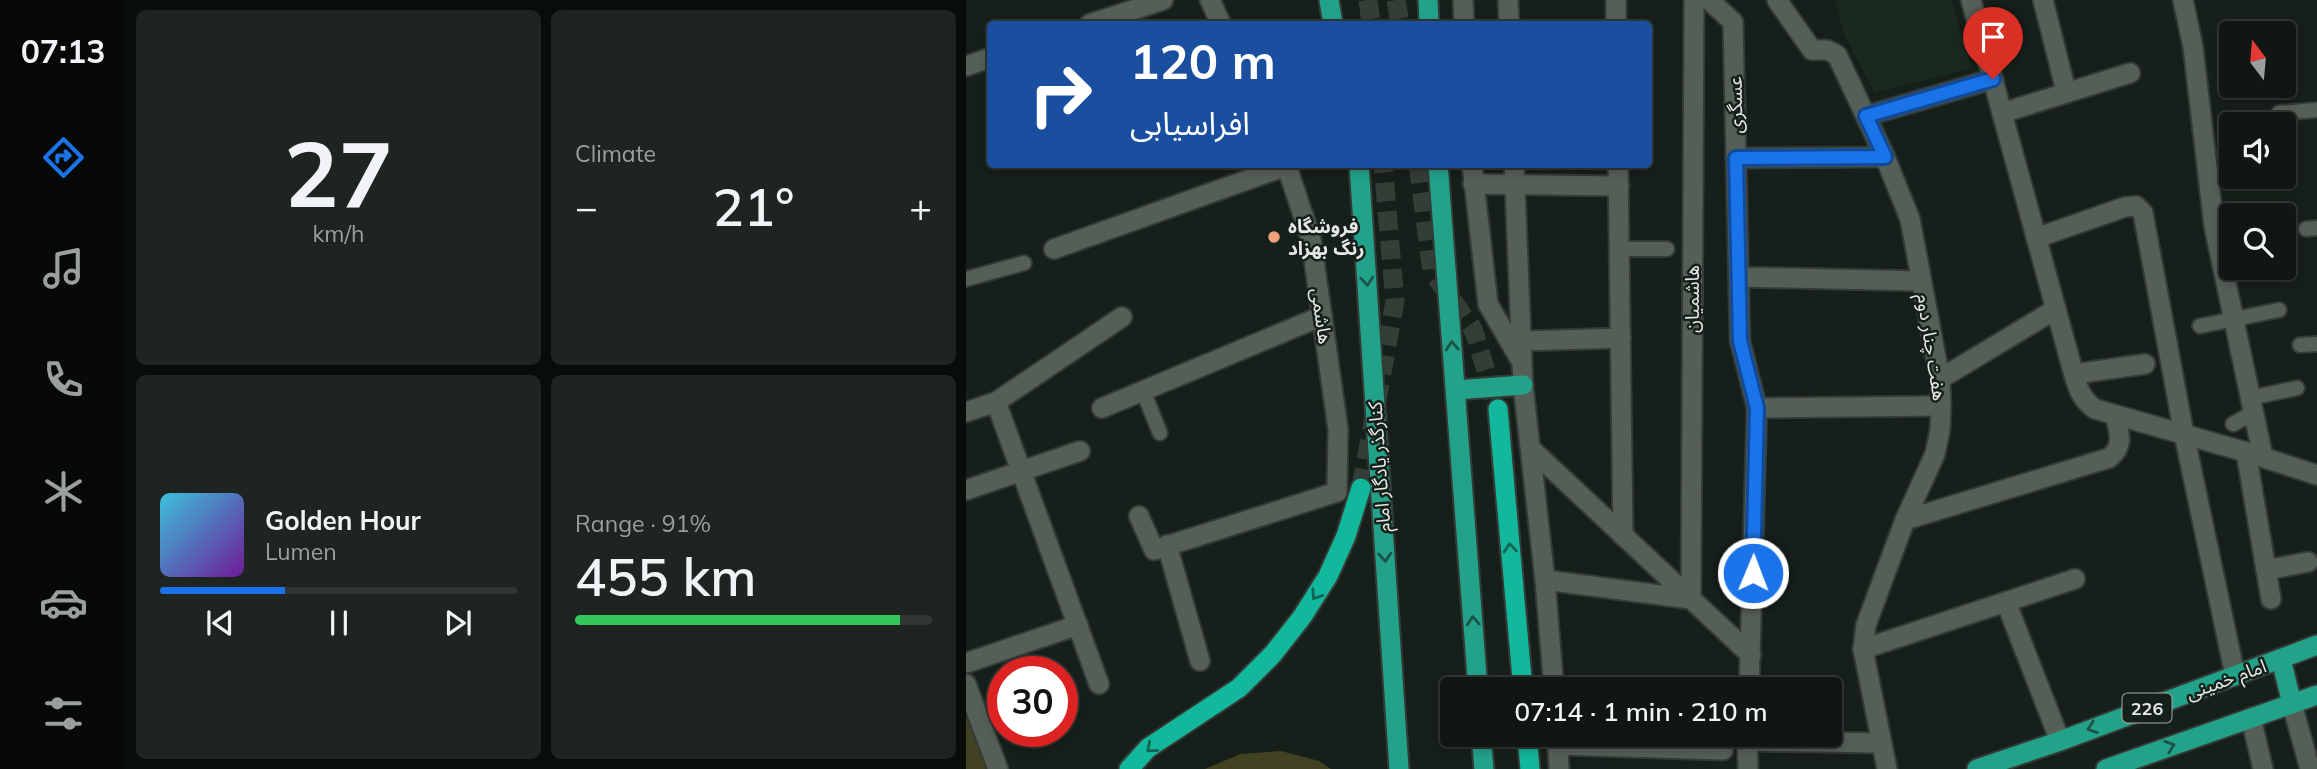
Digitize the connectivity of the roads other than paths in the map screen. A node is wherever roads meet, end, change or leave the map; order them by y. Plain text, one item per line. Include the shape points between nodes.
1 (1163, 0) edge
2 (1210, 0) edge
3 (1428, 0) edge
4 (1463, 0) edge
5 (1508, 0) edge
6 (1616, 0) edge
7 (1694, 0) edge
8 (1709, 0) edge
9 (1777, 0) edge
10 (1971, 0) edge
11 (2043, 0) edge
12 (2183, 0) edge
13 (1138, 4) edge
14 (1097, 21) edge
15 (1220, 21) edge
16 (1429, 21) edge
17 (1464, 21) edge
18 (1509, 21) edge
19 (1616, 21) edge
20 (987, 59) edge
21 (966, 66) edge
22 (2130, 73) dead end
23 (1993, 79) junction
24 (2066, 91) junction
25 (2317, 110) edge
26 (2292, 112) edge
27 (2002, 113) junction
28 (1866, 116) junction
29 (1885, 157) junction
30 (1736, 158) junction
31 (1278, 168) edge
32 (1287, 168) edge
33 (1359, 168) edge
34 (1438, 168) edge
35 (1514, 168) edge
36 (1618, 168) edge
37 (1473, 174) edge
38 (1515, 185) junction
39 (1619, 186) junction
40 (2036, 238) junction
41 (1054, 249) dead end
42 (1620, 249) junction
43 (1667, 249) dead end
44 (1024, 263) dead end
45 (1739, 277) junction
46 (966, 279) edge
47 (1921, 281) junction
48 (2056, 309) junction
49 (2279, 310) dead end
50 (1322, 316) junction
51 (1122, 317) dead end
52 (2232, 320) junction
53 (2200, 326) dead end
54 (1621, 338) junction
55 (1521, 341) junction
56 (2317, 344) edge
57 (2300, 345) dead end
58 (1522, 363) junction
59 (2145, 364) dead end
60 (2074, 374) junction
61 (1940, 379) junction
62 (1522, 385) junction
63 (2297, 388) dead end
64 (1455, 390) junction
65 (1143, 391) junction
66 (996, 402) junction
67 (2251, 405) junction
68 (1941, 406) junction
69 (1102, 408) dead end
70 (1757, 408) junction
71 (1498, 409) tunnel mouth
72 (966, 412) edge
73 (2115, 415) junction
74 (2233, 425) dead end
75 (1160, 433) dead end
76 (2184, 434) junction
77 (1531, 449) junction
78 (1080, 451) dead end
79 (2255, 455) junction
80 (1023, 472) junction
81 (2317, 475) edge
82 (1361, 488) tunnel mouth
83 (966, 490) edge
84 (1139, 516) dead end
85 (1905, 520) junction
86 (1623, 536) junction
87 (1167, 545) junction
88 (2308, 562) dead end
89 (2266, 570) junction
90 (2075, 579) dead end
91 (1545, 580) junction
92 (1691, 599) junction
93 (2271, 599) dead end
94 (2006, 602) junction
95 (1078, 625) junction
96 (2317, 645) edge
97 (1863, 649) junction
98 (1751, 655) junction
99 (2281, 659) junction
100 (1200, 661) dead end
101 (966, 663) edge
102 (2235, 675) junction
103 (1477, 677) edge
104 (1522, 677) edge
105 (1553, 677) edge
106 (1750, 677) edge
107 (966, 684) edge
108 (1099, 684) dead end
109 (2317, 695) edge
110 (2292, 704) junction
111 (2251, 718) junction
112 (2060, 741) junction
113 (1842, 742) edge
114 (1880, 743) junction
115 (1483, 747) edge
116 (1528, 747) edge
117 (1558, 747) edge
118 (1674, 747) edge
119 (1747, 747) edge
120 (1723, 750) dead end
121 (1485, 766) edge
122 (998, 769) edge
123 (1129, 769) edge
124 (1399, 769) edge
125 (1530, 769) edge
126 (1559, 769) edge
127 (1748, 769) edge
128 (1887, 769) edge
129 (1977, 769) edge
130 (2105, 769) edge
131 (2263, 769) edge
132 (2310, 769) edge

1 - 13 street
2 - 15 street
3 - 16 main road
4 - 17 street
5 - 18 street
6 - 19 street
7 - 92 street, هاشمیان
8 - 30 street, عسگری via 1733,22
9 - 28 street, هفت چنار دوم via 1812,50 1837,55
10 - 23 street
11 - 24 street
12 - 52 street via 2193,47 2214,226
13 - 14 street
20 - 21 street
22 - 24 street
23 - 27 street
23 - 28 street
24 - 27 street
25 - 26 lane
27 - 40 street
28 - 29 street, هفت چنار دوم
29 - 30 street
29 - 47 street, هفت چنار دوم via 1910,219
30 - 45 street, عسگری
31 - 41 street
32 - 50 street, هاشمی via 1311,239
33 -> 124 main road, کنارگذر یادگار امام
64 -> 34 main road
35 - 38 street
36 - 39 street
37 - 38 street
37 - 58 street via 1488,304
38 - 39 street
38 - 55 street
39 - 42 street
40 - 48 street
40 - 76 street via 2125,207 2136,206 2143,214
42 - 43 lane
42 - 54 street
44 - 46 lane
45 - 47 street
45 - 70 street, عسگری via 1740,341
47 - 61 street, هفت چنار دوم
48 - 60 street
48 - 61 street
49 - 52 lane
50 - 65 street
50 - 87 street, هاشمی via 1338,429 1337,492
51 - 66 street
52 - 53 lane
52 - 67 street
54 - 55 street
54 - 86 street
55 - 58 street
56 - 57 lane
58 - 62 street
59 - 60 street
60 - 73 street via 2085,402
61 - 68 street, هفت چنار دوم
62 - 64 main road
62 - 77 street
63 - 67 lane
103 -> 64 main road
65 - 69 street
65 - 75 lane
66 - 72 street
66 - 80 street
67 - 74 lane
67 - 79 street
68 - 70 street
68 - 85 street, هفت چنار دوم via 1935,454
70 - 98 street, عسگری
104 -> 71 highway
73 - 76 street
73 - 85 street via 2120,444 2109,458
76 - 79 street
76 - 102 street
77 - 86 street
77 - 91 street
78 - 80 street
79 - 81 street
79 - 89 street
80 - 83 street
80 - 95 street
82 -> 123 highway via 1328,576 1273,654 1239,688 1148,748
84 - 87 street via 1154,550
85 - 97 street, هفت چنار دوم via 1866,625
86 - 92 street
87 - 100 street
88 - 89 street
89 - 93 street
90 - 94 street
91 - 92 street
91 - 105 street
92 - 98 street
94 - 97 street
94 - 112 street
95 - 101 street
95 - 108 street
96 - 99 main road, امام خمینی / 226
97 - 114 street, هفت چنار دوم
98 - 106 street, عسگری
99 - 102 main road, امام خمینی / 226
99 - 110 main road
102 -> 112 main road, امام خمینی / 226
107 - 122 street
109 - 110 main road, 226
110 - 111 main road, 226
110 - 132 street
130 -> 111 main road, 226
111 - 131 street
112 - 129 main road, امام خمینی / 226
113 - 114 street
114 - 128 street, هفت چنار دوم
115 - 121 main road
116 - 125 highway
117 - 126 street
118 - 120 street
119 - 127 street

